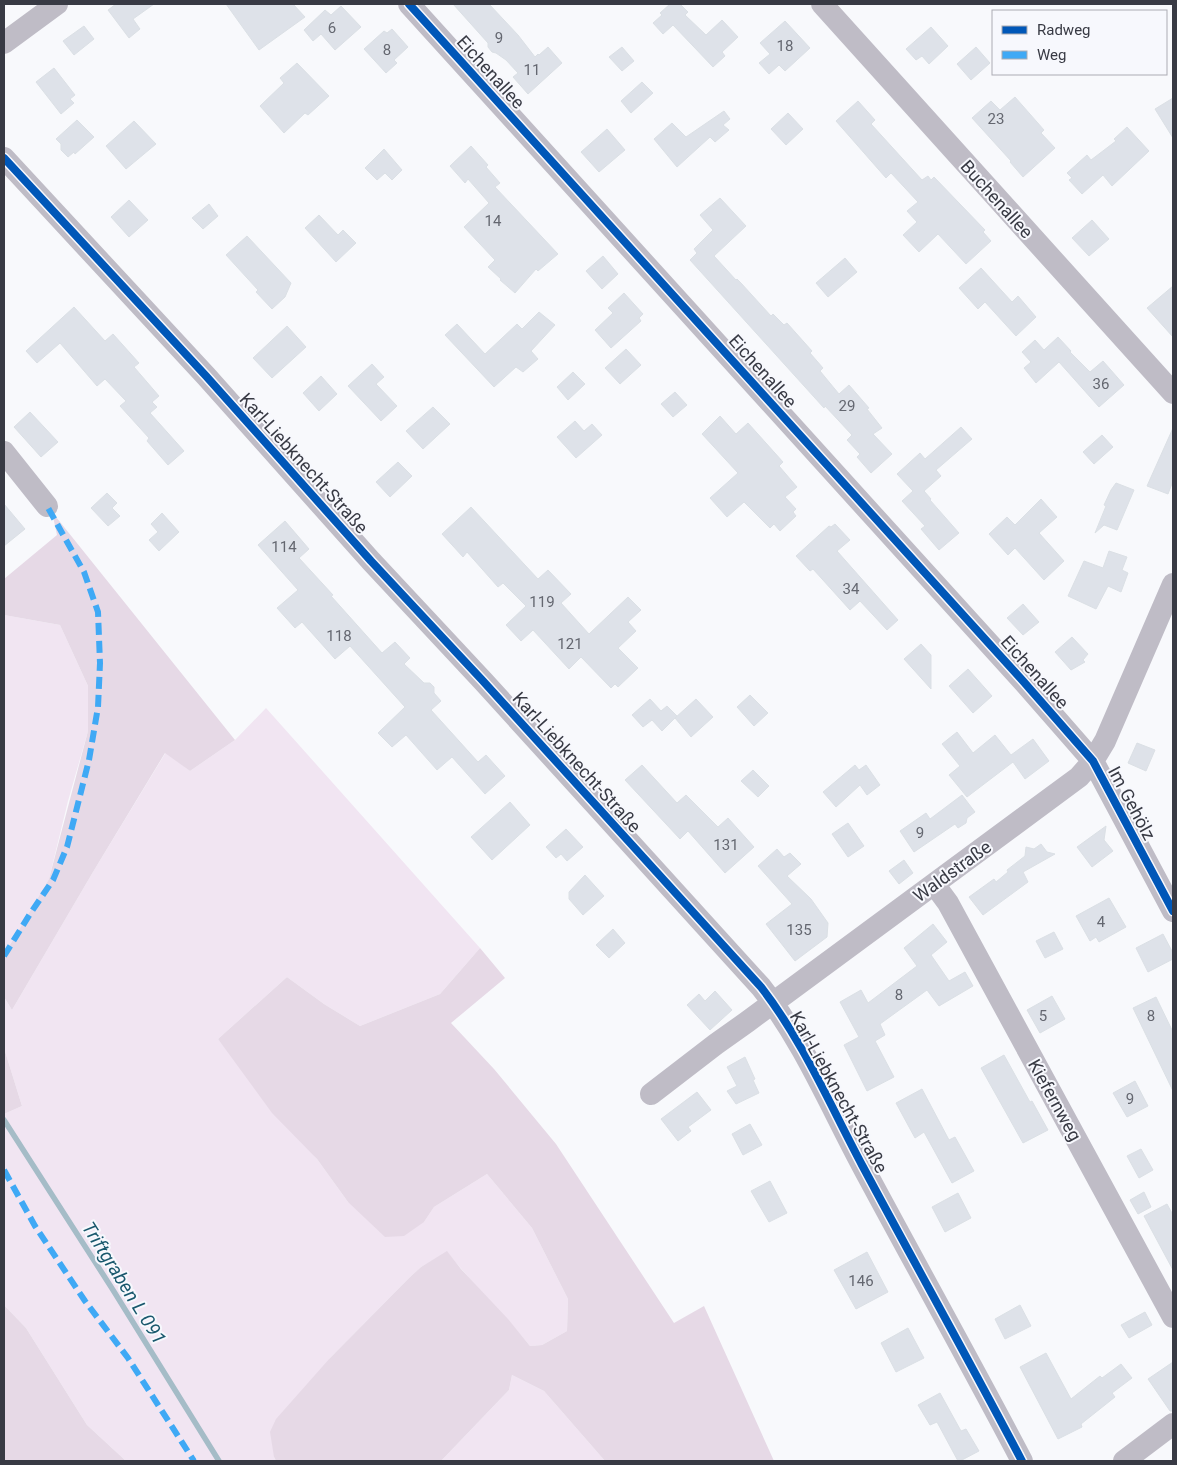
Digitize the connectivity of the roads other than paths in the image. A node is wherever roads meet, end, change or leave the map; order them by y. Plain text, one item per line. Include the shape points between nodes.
1 (57, 4) edge
2 (409, 4) edge
3 (822, 4) edge
4 (4, 43) edge
5 (4, 158) edge
6 (1173, 393) edge
7 (4, 452) edge
8 (47, 506) dead end
9 (1173, 584) edge
10 (1093, 761) junction
11 (934, 884) junction
12 (1173, 911) edge
13 (773, 1002) junction
14 (651, 1094) dead end
15 (1173, 1317) edge
16 (1173, 1424) edge
17 (1022, 1461) edge
18 (1124, 1461) edge

1 - 4 street
2 - 10 street, Eichenallee
3 - 6 street, Buchenallee
5 - 13 street, Karl-Liebknecht-Straße
7 - 8 street
9 - 10 street, Waldstraße via 1109,732
10 - 11 street, Waldstraße via 1080,777
10 - 12 street, Im Gehölz
11 - 13 street, Waldstraße
11 - 15 street, Kiefernweg via 948,903
13 - 14 street, Waldstraße
13 - 17 street, Karl-Liebknecht-Straße via 803,1050
16 - 18 street

